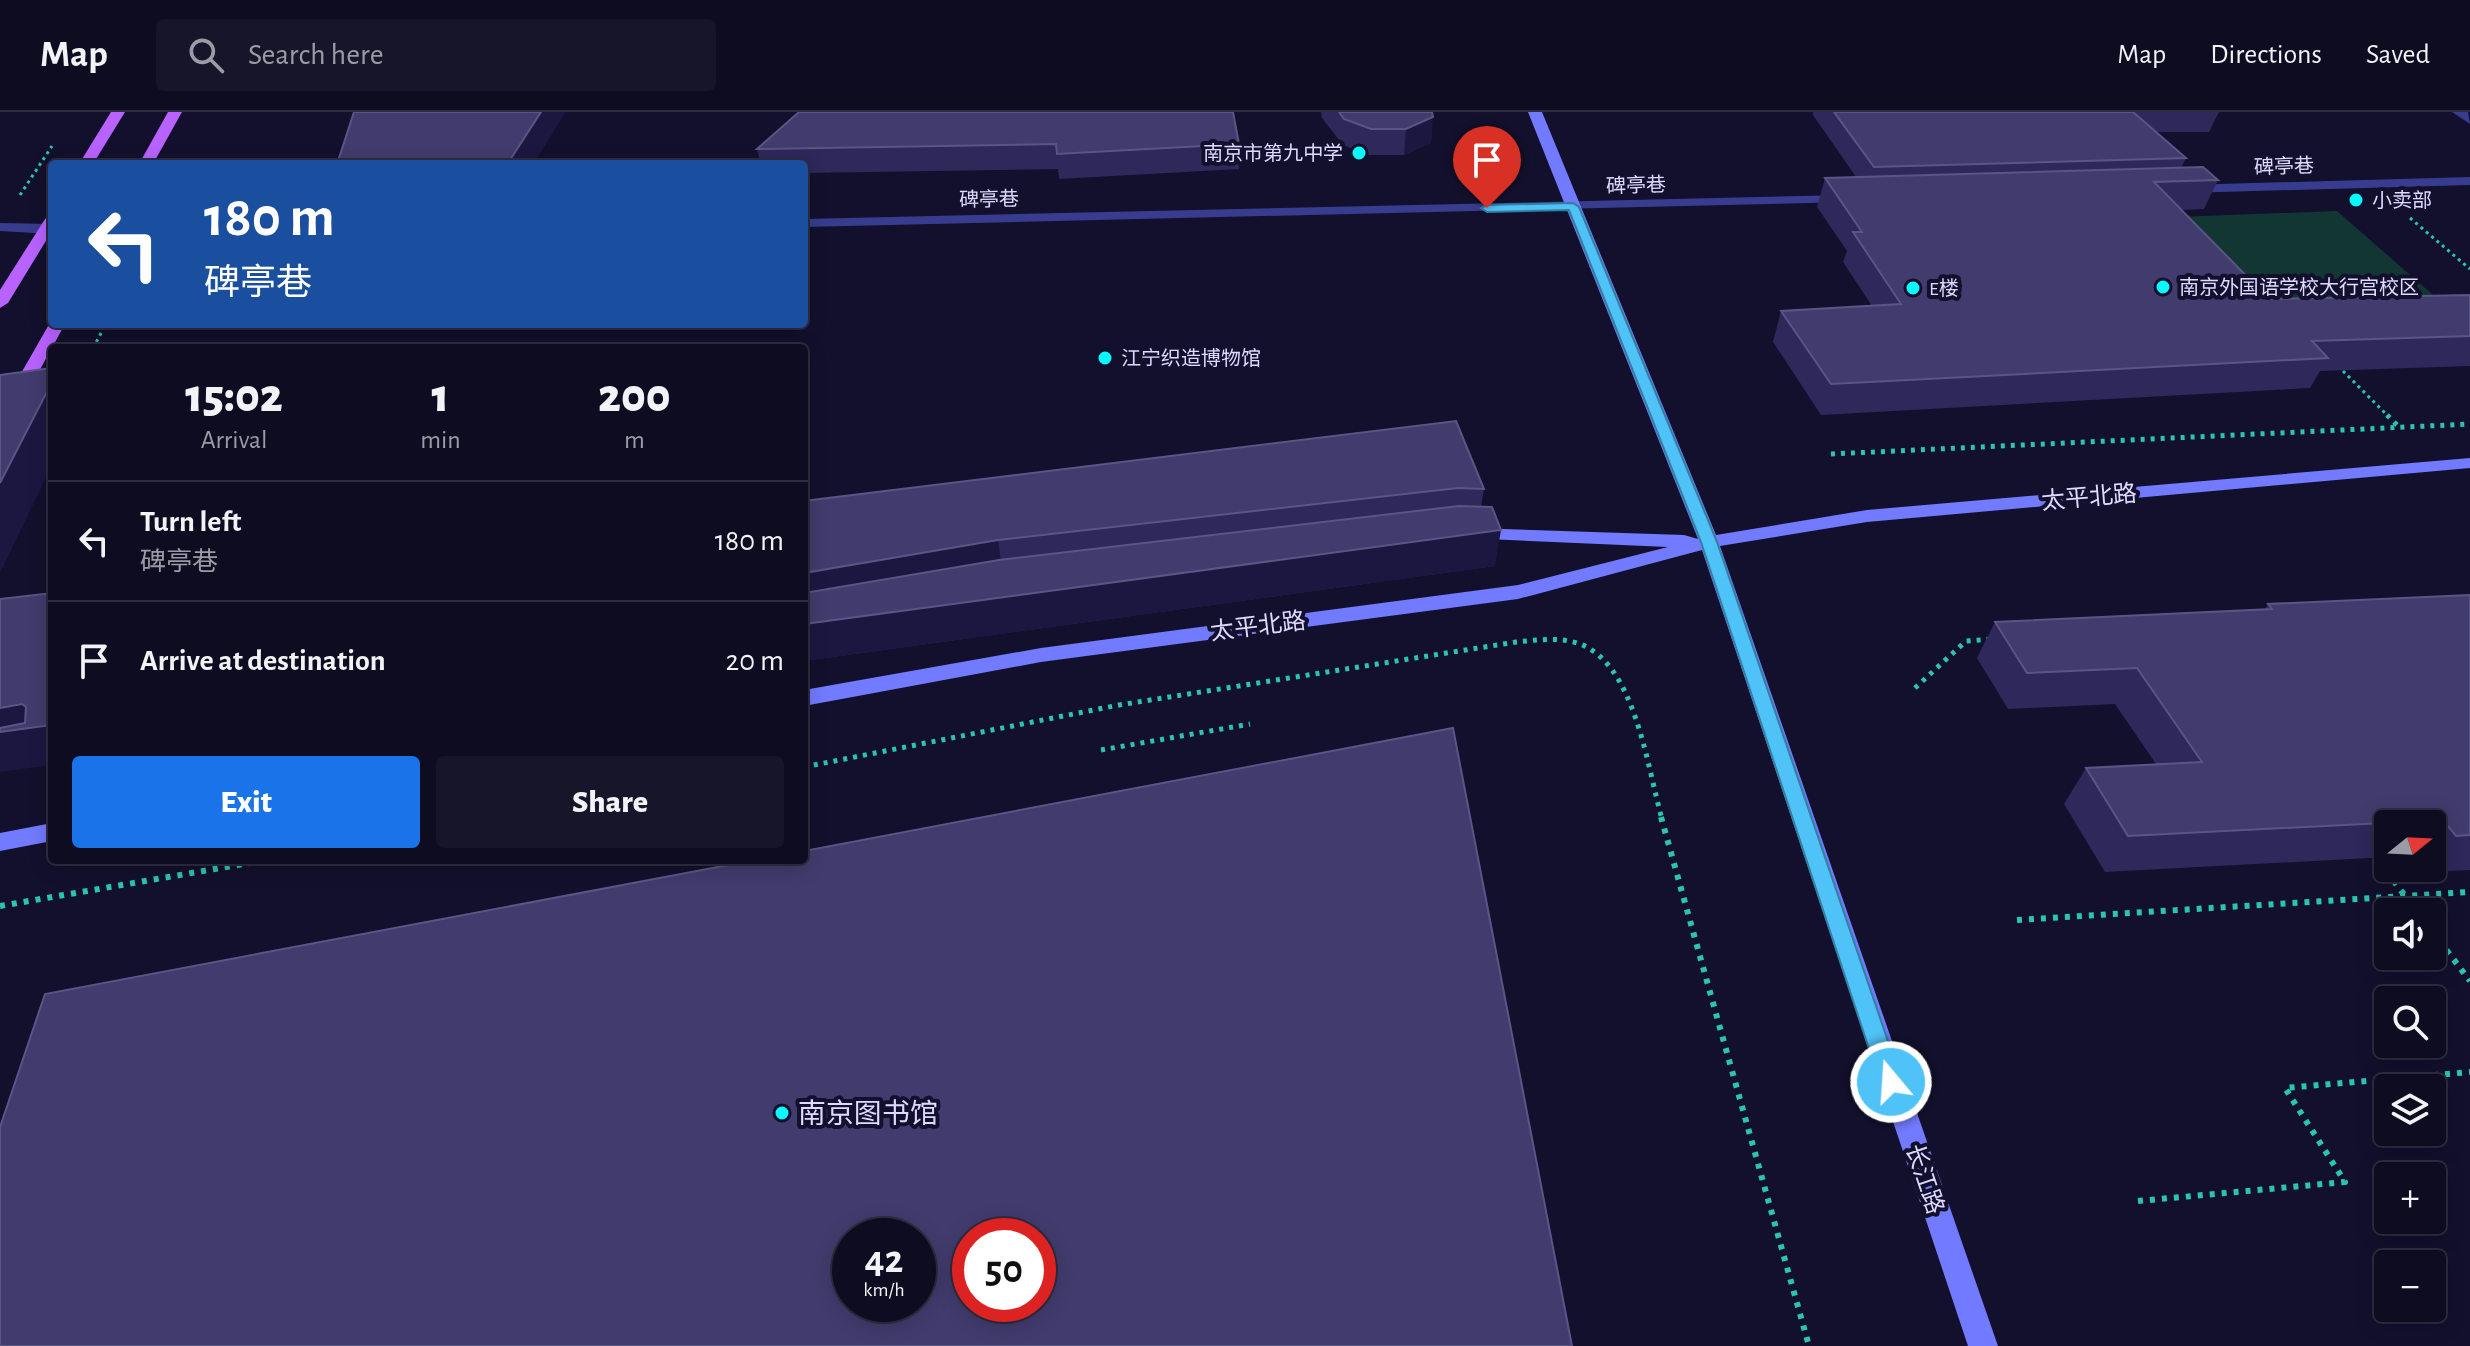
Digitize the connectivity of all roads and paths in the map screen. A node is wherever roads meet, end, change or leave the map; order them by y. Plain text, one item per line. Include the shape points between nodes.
1 (118, 112) edge
2 (175, 112) edge
3 (1535, 112) edge
4 (2459, 112) edge
5 (2470, 120) edge
6 (58, 137) dead end
7 (88, 160) edge
8 (148, 160) edge
9 (2470, 181) edge
10 (2164, 190) edge
11 (1871, 198) edge
12 (17, 201) dead end
13 (1573, 207) junction
14 (2402, 210) dead end
15 (808, 223) edge
16 (48, 226) edge
17 (0, 227) edge
18 (48, 229) edge
19 (2470, 269) edge
20 (0, 303) edge
21 (55, 328) edge
22 (2330, 359) edge
23 (2470, 424) edge
24 (0, 426) edge
25 (2400, 428) junction
26 (1831, 454) dead end
27 (2470, 463) edge
28 (1454, 533) edge
29 (1709, 542) junction
30 (1998, 639) dead end
31 (1915, 688) dead end
32 (808, 697) edge
33 (1250, 724) dead end
34 (1101, 750) dead end
35 (808, 766) edge
36 (48, 833) edge
37 (0, 842) edge
38 (2367, 845) edge
39 (244, 864) edge
40 (2470, 892) edge
41 (2405, 896) junction
42 (0, 906) edge
43 (2017, 920) dead end
44 (2446, 949) edge
45 (2470, 981) edge
46 (2470, 1072) edge
47 (2138, 1201) dead end
48 (1809, 1346) edge
49 (1983, 1346) edge

1 - 7 main road
2 - 8 main road
3 - 13 main road, 长江路
4 - 5 street
6 - 12 path
9 - 10 street, 碑亭巷
11 - 13 street, 碑亭巷
13 - 15 street, 碑亭巷
13 - 29 main road, 长江路
14 - 19 path
16 - 17 street
18 - 20 main road
21 - 24 main road
22 - 25 path
23 - 25 path
25 - 26 path
27 - 29 main road, 太平北路 via 1867,516
28 - 29 main road, 太平北路
29 - 32 main road, 太平北路 via 1518,592 1041,655
29 - 49 main road, 长江路
30 - 31 path via 1966,641
33 - 34 path
35 - 48 path via 1119,705 1516,642 1581,642 1606,658 1624,684
36 - 37 main road
38 - 41 path
39 - 42 path
40 - 41 path
41 - 43 path
44 - 45 path
46 - 47 path via 2285,1088 2345,1182

